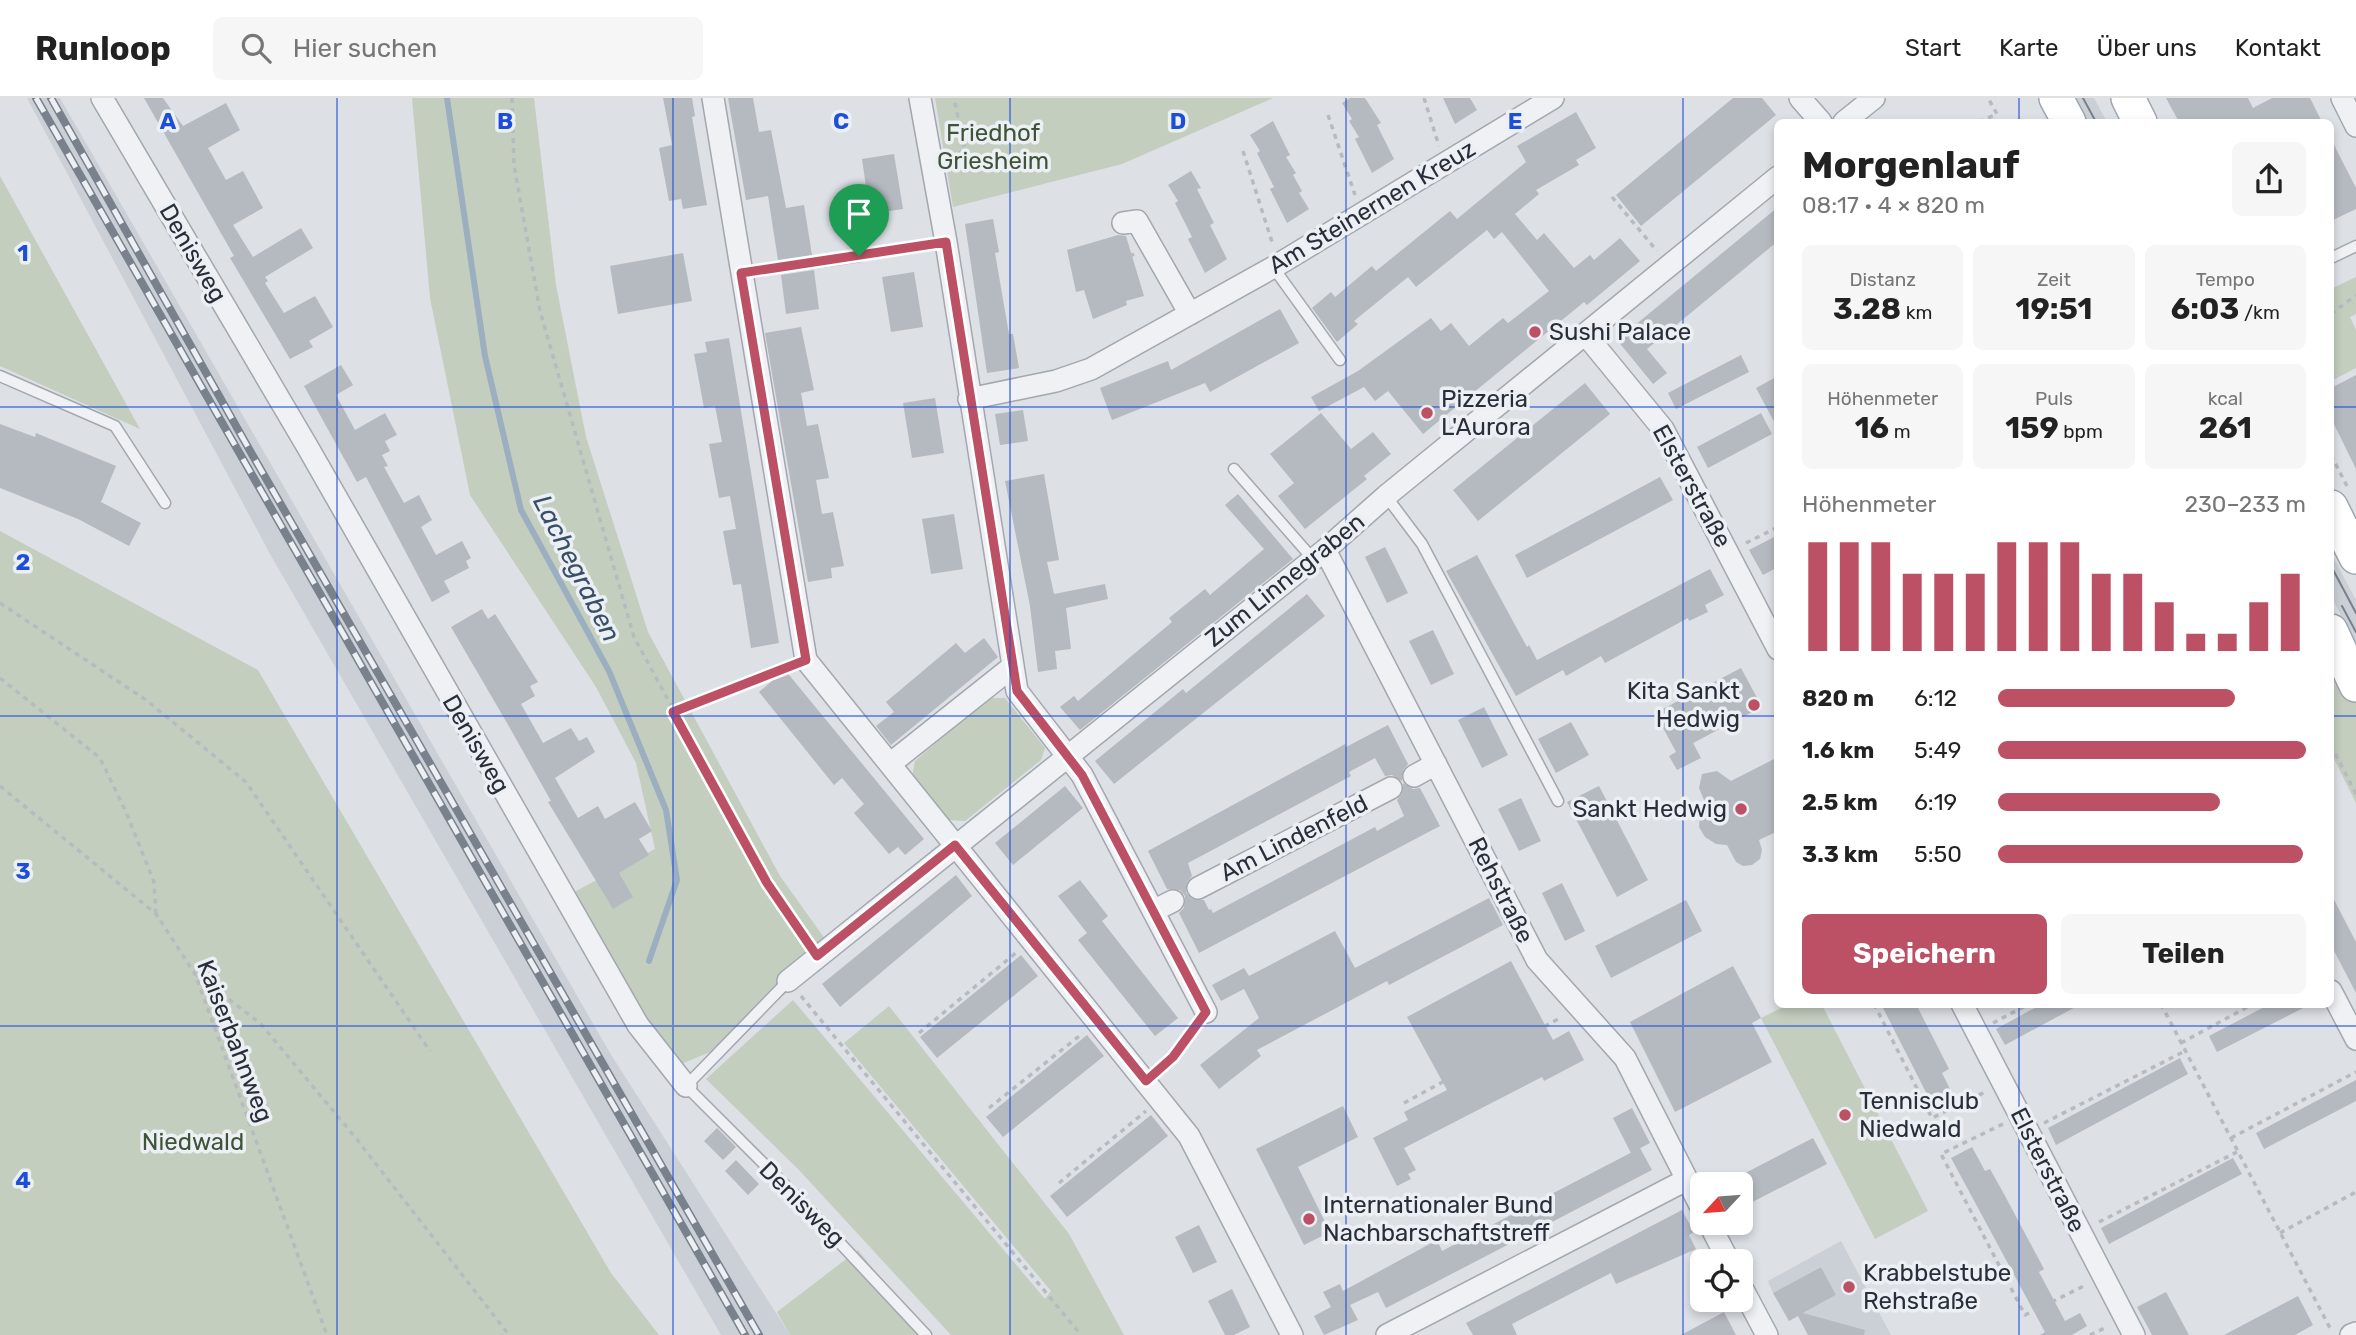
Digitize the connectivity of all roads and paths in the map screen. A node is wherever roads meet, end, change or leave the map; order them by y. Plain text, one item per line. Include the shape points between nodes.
1 (102, 98) edge
2 (512, 98) edge
3 (713, 98) edge
4 (920, 98) edge
5 (954, 98) edge
6 (1424, 98) edge
7 (1553, 98) edge
8 (1800, 98) edge
9 (1874, 98) edge
10 (1988, 98) edge
11 (2056, 98) edge
12 (2128, 98) edge
13 (2342, 98) edge
14 (1328, 115) dead end
15 (1818, 119) edge
16 (1848, 119) edge
17 (1986, 119) edge
18 (2066, 119) edge
19 (2138, 119) edge
20 (2356, 126) edge
21 (1243, 151) dead end
22 (932, 164) junction
23 (1445, 165) junction
24 (1774, 180) edge
25 (1612, 197) dead end
26 (1362, 214) junction
27 (1123, 223) dead end
28 (946, 242) junction
29 (1150, 245) junction
30 (2356, 246) edge
31 (859, 256) joint
32 (2334, 257) edge
33 (1276, 266) junction
34 (1670, 266) junction
35 (1105, 270) dead end
36 (741, 273) junction
37 (2356, 295) edge
38 (2334, 312) edge
39 (1190, 314) junction
40 (1586, 335) junction
41 (1340, 360) dead end
42 (0, 376) edge
43 (969, 399) junction
44 (1234, 469) dead end
45 (2334, 470) edge
46 (1386, 496) junction
47 (2340, 499) edge
48 (165, 503) dead end
49 (1774, 529) edge
50 (1728, 553) junction
51 (1319, 555) junction
52 (2356, 557) edge
53 (0, 603) edge
54 (2334, 637) edge
55 (1774, 641) edge
56 (806, 660) junction
57 (1012, 667) junction
58 (0, 678) edge
59 (2356, 685) edge
60 (673, 712) junction
61 (2334, 751) edge
62 (1067, 755) junction
63 (890, 764) junction
64 (1436, 764) junction
65 (1414, 776) dead end
66 (0, 786) edge
67 (1391, 788) dead end
68 (2356, 794) edge
69 (1558, 801) dead end
70 (955, 845) junction
71 (1198, 888) dead end
72 (1173, 901) dead end
73 (1153, 911) junction
74 (156, 914) junction
75 (1033, 940) junction
76 (817, 956) junction
77 (195, 974) junction
78 (788, 981) junction
79 (2334, 997) edge
80 (1581, 1007) junction
81 (1876, 1008) edge
82 (1964, 1008) edge
83 (2021, 1008) edge
84 (2163, 1008) edge
85 (2246, 1008) edge
86 (1206, 1012) joint
87 (1098, 1021) junction
88 (1976, 1031) junction
89 (919, 1033) dead end
90 (2356, 1039) edge
91 (2181, 1043) junction
92 (430, 1051) dead end
93 (2185, 1051) junction
94 (2356, 1072) edge
95 (1146, 1081) junction
96 (2003, 1083) junction
97 (686, 1086) junction
98 (1161, 1099) junction
99 (1404, 1103) dead end
100 (989, 1108) dead end
101 (2024, 1124) junction
102 (2231, 1138) junction
103 (2237, 1152) junction
104 (1686, 1180) junction
105 (1059, 1183) dead end
106 (1690, 1188) edge
107 (2356, 1192) edge
108 (2080, 1231) junction
109 (2280, 1233) junction
110 (2104, 1276) junction
111 (1753, 1309) edge
112 (326, 1335) edge
113 (509, 1335) edge
114 (926, 1335) edge
115 (1081, 1335) edge
116 (1293, 1335) edge
117 (1387, 1335) edge
118 (1767, 1335) edge
119 (2134, 1335) edge
120 (2334, 1335) edge

1 - 97 street, Denisweg via 638,1026
2 - 60 path via 514,165 540,311 634,637
3 - 36 street
4 - 22 street
5 - 22 path via 965,149
6 - 23 path
7 - 23 street, Am Steinernen Kreuz
8 - 15 street
9 - 16 street
10 - 17 path via 1997,114
11 - 18 main road
12 - 19 main road
13 - 20 street
14 - 26 path
21 - 33 path
22 - 28 street
23 - 26 street, Am Steinernen Kreuz
24 - 34 street, Zum Linnegraben
25 - 34 path
26 - 33 street, Am Steinernen Kreuz
27 - 29 street via 1137,221
28 - 31 path
28 - 43 street
29 - 35 path
29 - 39 street
30 - 32 lane
31 - 36 lane
33 - 39 street, Am Steinernen Kreuz
33 - 41 lane
34 - 40 street, Zum Linnegraben
36 - 56 street
37 - 38 path
39 - 43 street, Am Steinernen Kreuz via 1091,369
40 - 46 street, Zum Linnegraben
40 - 50 street, Elsterstraße via 1663,429
42 - 48 lane via 115,426
43 - 57 street
44 - 51 lane
45 - 47 path
46 - 51 street, Zum Linnegraben
46 - 69 lane via 1422,544
47 - 52 main road
49 - 50 path
50 - 55 street, Elsterstraße
51 - 62 street, Zum Linnegraben
51 - 64 street, Rehstraße
53 - 92 path via 146,700 246,782
54 - 59 main road
56 - 60 path
56 - 63 street
57 - 62 street via 1017,691
57 - 63 street
58 - 74 path via 100,758 154,882
60 - 76 path via 767,883
61 - 68 path
62 - 70 street, Zum Linnegraben
62 - 73 street
63 - 70 street
64 - 65 street
64 - 80 street, Rehstraße via 1537,960
66 - 74 path, Kaiserbahnweg
67 - 71 street, Am Lindenfeld
70 - 75 street
70 - 76 street, Zum Linnegraben
72 - 73 street
73 - 86 street
74 - 77 path, Kaiserbahnweg
75 - 87 street
75 - 89 path
76 - 78 street, Zum Linnegraben
77 - 112 path, Kaiserbahnweg
77 - 113 path via 260,1023
78 - 97 lane
78 - 115 path
79 - 90 street
80 - 99 path
80 - 104 street, Rehstraße via 1625,1058
81 - 96 path via 1932,1118
82 - 88 street, Elsterstraße
83 - 88 path
84 - 91 path
85 - 91 path
86 - 95 path via 1173,1057
87 - 95 street
87 - 100 path
88 - 96 street, Elsterstraße
91 - 93 path
93 - 101 path
93 - 102 path
94 - 102 path
95 - 98 street
96 - 101 street, Elsterstraße
97 - 114 lane, Denisweg via 797,1196
98 - 105 path
98 - 116 street via 1189,1136
101 - 108 street, Elsterstraße
101 - 110 path via 1941,1154 2025,1315
102 - 103 path
103 - 108 path
103 - 109 path
104 - 106 street, Rehstraße
104 - 117 street
107 - 109 path
108 - 110 street, Elsterstraße
109 - 120 path
110 - 119 street, Elsterstraße
111 - 118 street

